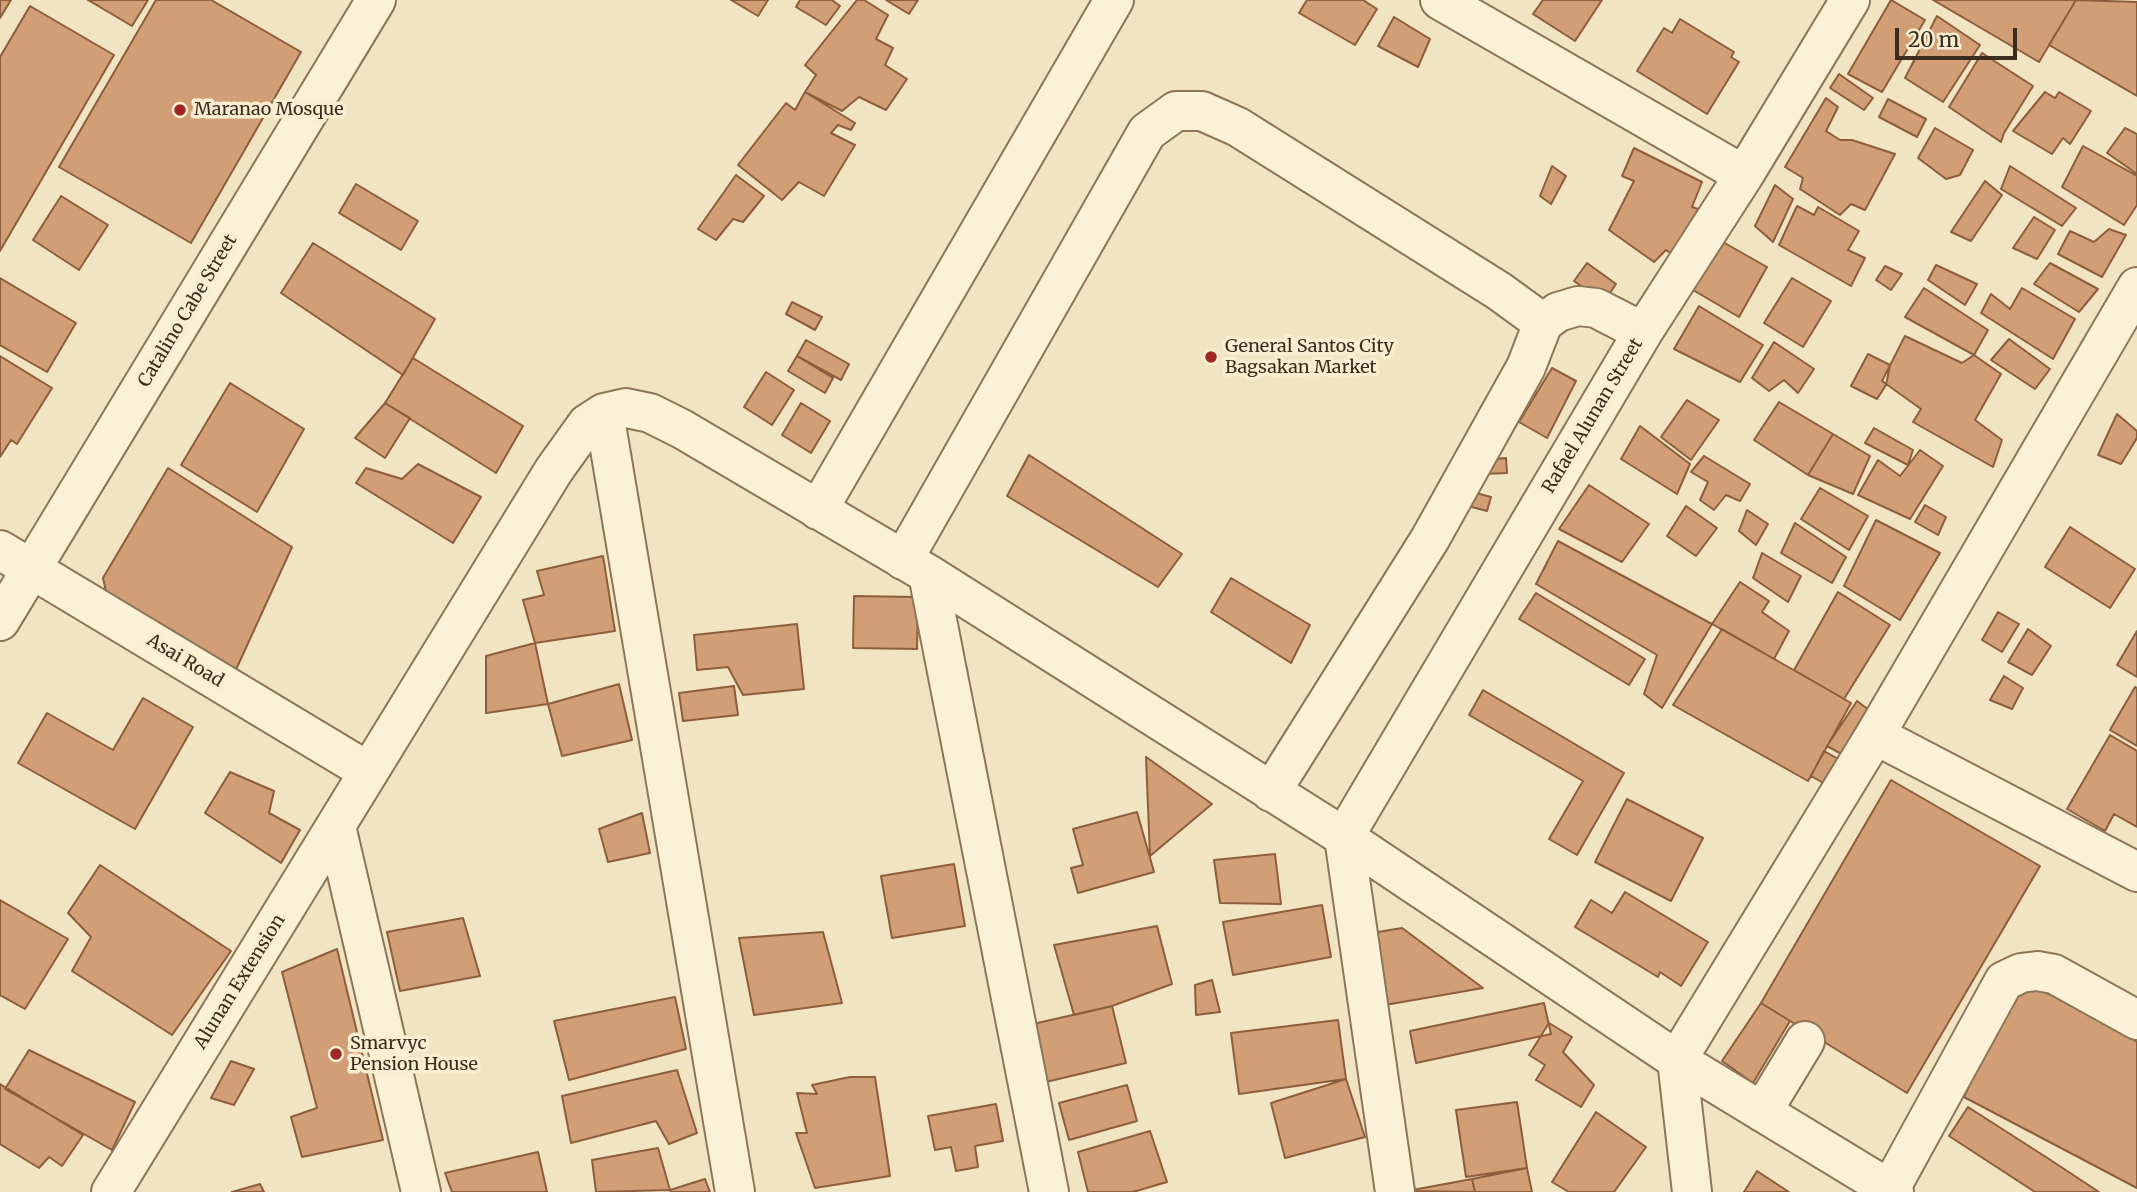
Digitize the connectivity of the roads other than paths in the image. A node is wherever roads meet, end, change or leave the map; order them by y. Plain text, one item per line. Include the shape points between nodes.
1 (376, 0) edge
2 (1114, 0) edge
3 (1440, 0) edge
4 (1850, 0) edge
5 (1489, 12) edge
6 (1744, 175) junction
7 (2137, 287) edge
8 (1543, 323) junction
9 (1643, 332) junction
10 (604, 413) junction
11 (818, 510) junction
12 (16, 560) edge
13 (916, 567) junction
14 (0, 621) edge
15 (1875, 735) junction
16 (369, 772) junction
17 (1271, 792) junction
18 (336, 826) junction
19 (1344, 837) junction
20 (2137, 872) edge
21 (2137, 1020) edge
22 (1805, 1041) dead end
23 (1677, 1060) junction
24 (1762, 1112) junction
25 (116, 1188) edge
26 (1892, 1191) edge
27 (421, 1192) edge
28 (736, 1192) edge
29 (1049, 1192) edge
30 (1395, 1192) edge
31 (1692, 1192) edge

1 - 12 street, Catalino Cabe Street
2 - 11 street
3 - 5 street
4 - 6 street, Rafael Alunan Street
5 - 6 street
6 - 9 street, Rafael Alunan Street
7 - 15 street
8 - 9 street via 1578,306 1597,308
8 - 13 street via 1238,127 1202,110 1176,111 1147,132
8 - 17 street via 1513,393 1430,539
9 - 19 street, Rafael Alunan Street
10 - 11 street via 626,408 650,413
10 - 16 street, Alunan Extension via 587,424 554,470
10 - 28 street
11 - 13 street
12 - 14 street, Catalino Cabe Street
12 - 16 street, Asai Road
13 - 17 street
13 - 29 street
15 - 20 street
15 - 23 street
16 - 18 street, Alunan Extension
17 - 19 street
18 - 25 street, Alunan Extension
18 - 27 street
19 - 23 street
19 - 30 street
21 - 26 street via 2054,974 2021,973 2004,981
22 - 24 street
23 - 24 street
23 - 31 street
24 - 26 street

